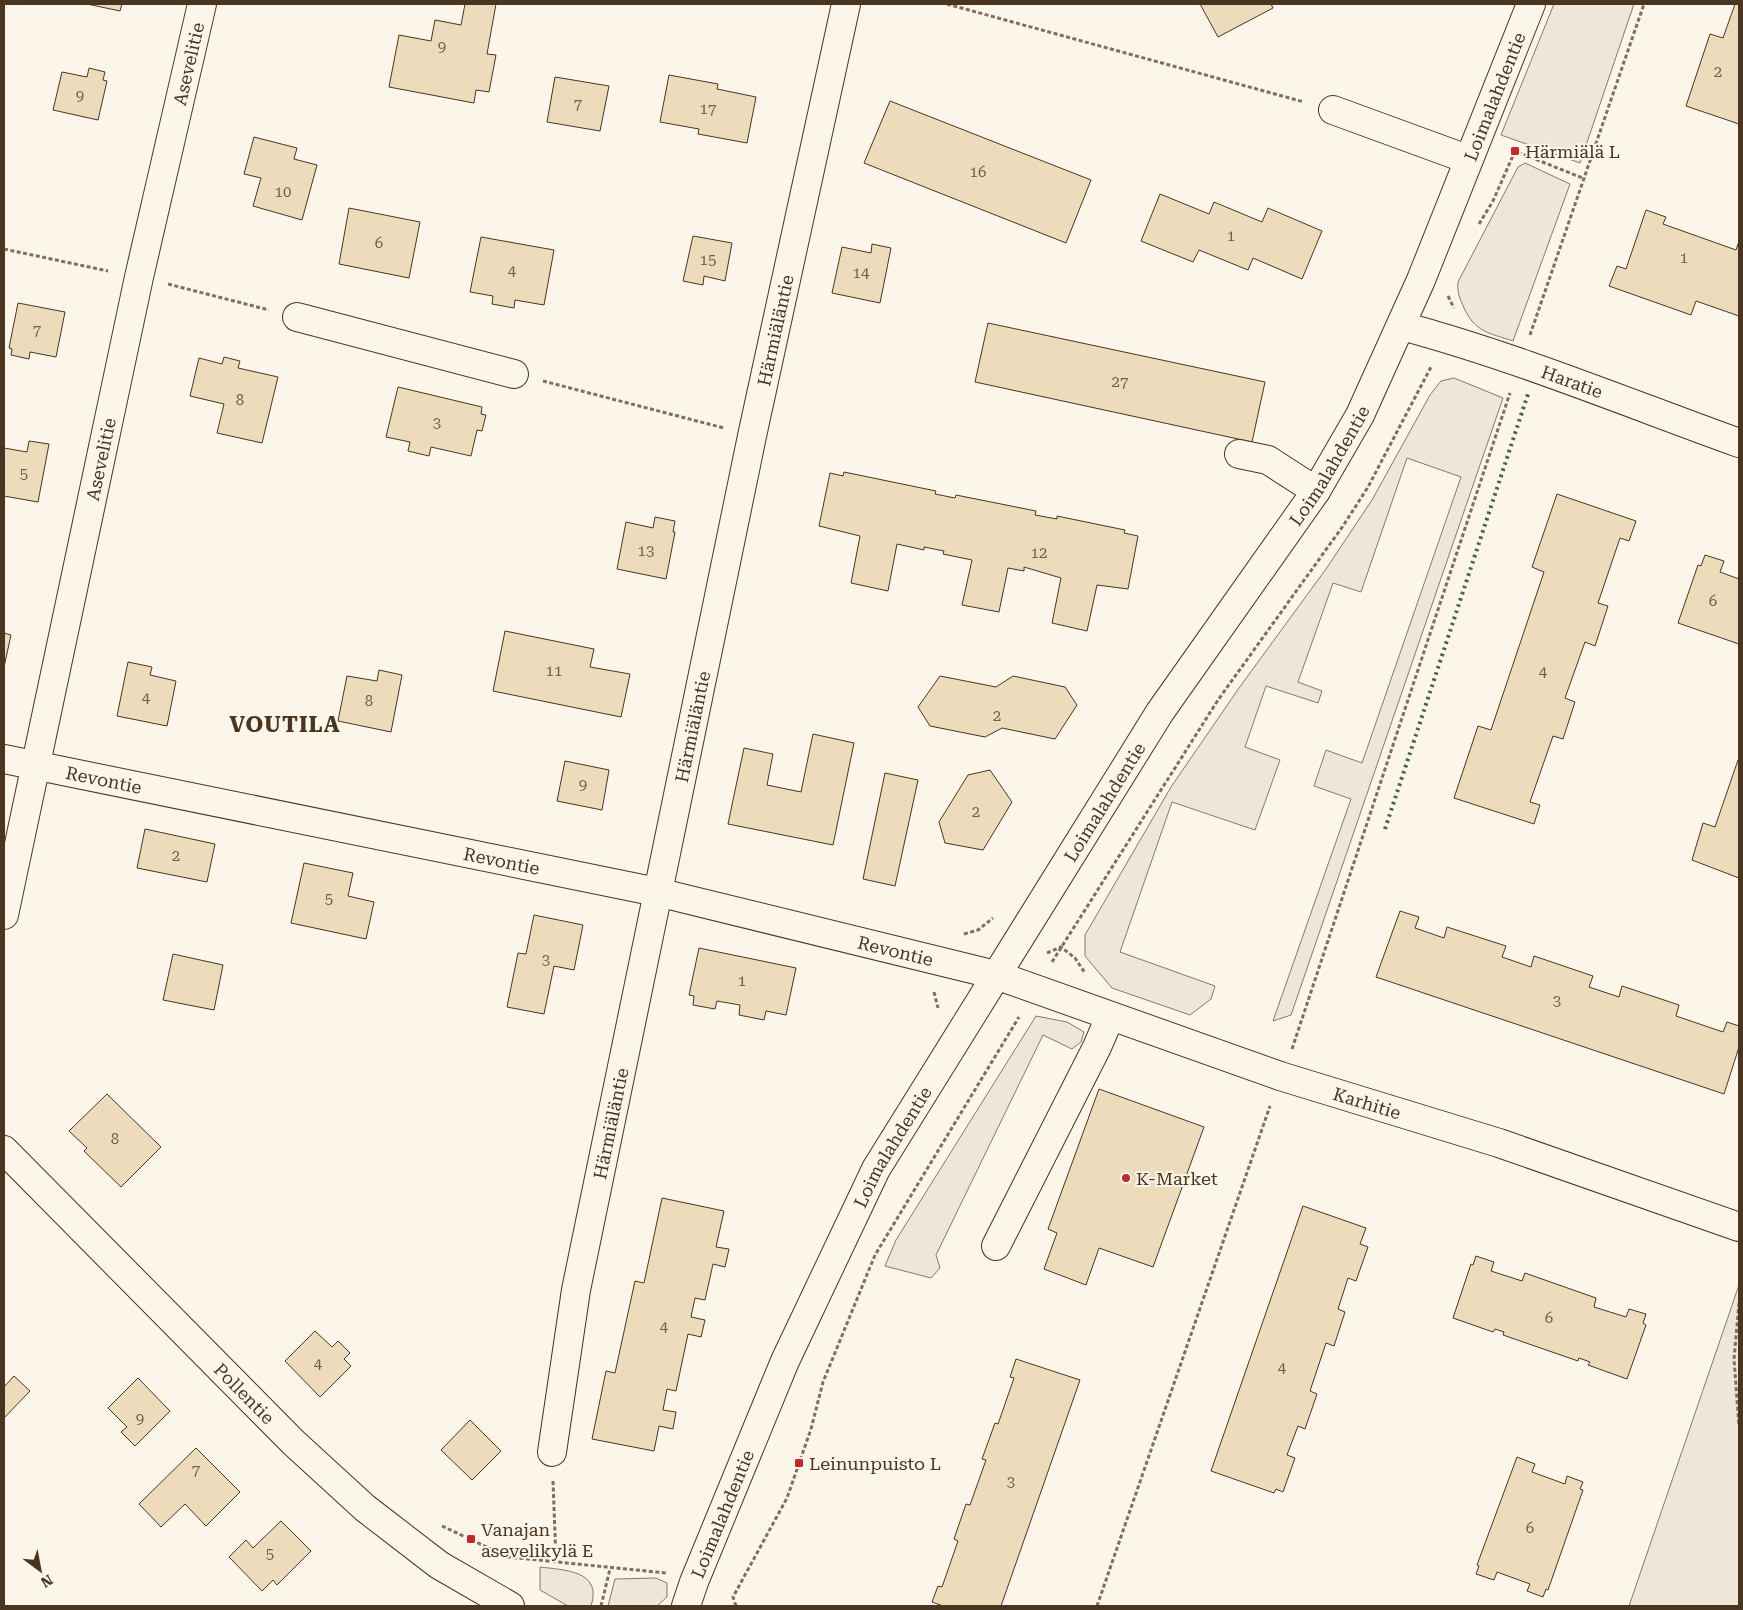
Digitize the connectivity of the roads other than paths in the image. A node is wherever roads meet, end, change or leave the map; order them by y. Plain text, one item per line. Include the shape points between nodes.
1 (202, 4) edge
2 (846, 4) edge
3 (1531, 4) edge
4 (1333, 110) road end
5 (1468, 159) junction
6 (297, 318) dead end
7 (1402, 326) junction
8 (514, 374) dead end
9 (1739, 444) edge
10 (1239, 454) dead end
11 (1316, 491) junction
12 (4, 759) edge
13 (35, 766) junction
14 (657, 892) junction
15 (4, 915) edge
16 (996, 976) junction
17 (1110, 1017) junction
18 (4, 1150) edge
19 (1739, 1227) edge
20 (996, 1246) dead end
21 (552, 1452) road end
22 (690, 1594) edge
23 (510, 1606) edge

1 - 13 street, Asevelitie via 139,277
2 - 14 street, Härmiäläntie
3 - 5 street, Loimalahdentie
4 - 5 street
5 - 7 street, Loimalahdentie
6 - 8 street
7 - 9 street, Haratie via 1520,363
7 - 11 street, Loimalahdentie via 1360,415
10 - 11 street via 1268,460
11 - 16 street, Loimalahdentie via 1160,712
12 - 13 street, Revontie
13 - 14 street, Revontie
13 - 15 street, Asevelitie
14 - 16 street, Revontie
14 - 21 street, Härmiäläntie via 576,1290
16 - 17 street, Karhitie
16 - 22 street, Loimalahdentie via 876,1170 785,1360
17 - 19 street, Karhitie via 1280,1076 1499,1143
17 - 20 street
18 - 23 street, Pollentie via 294,1442 365,1508 439,1566

